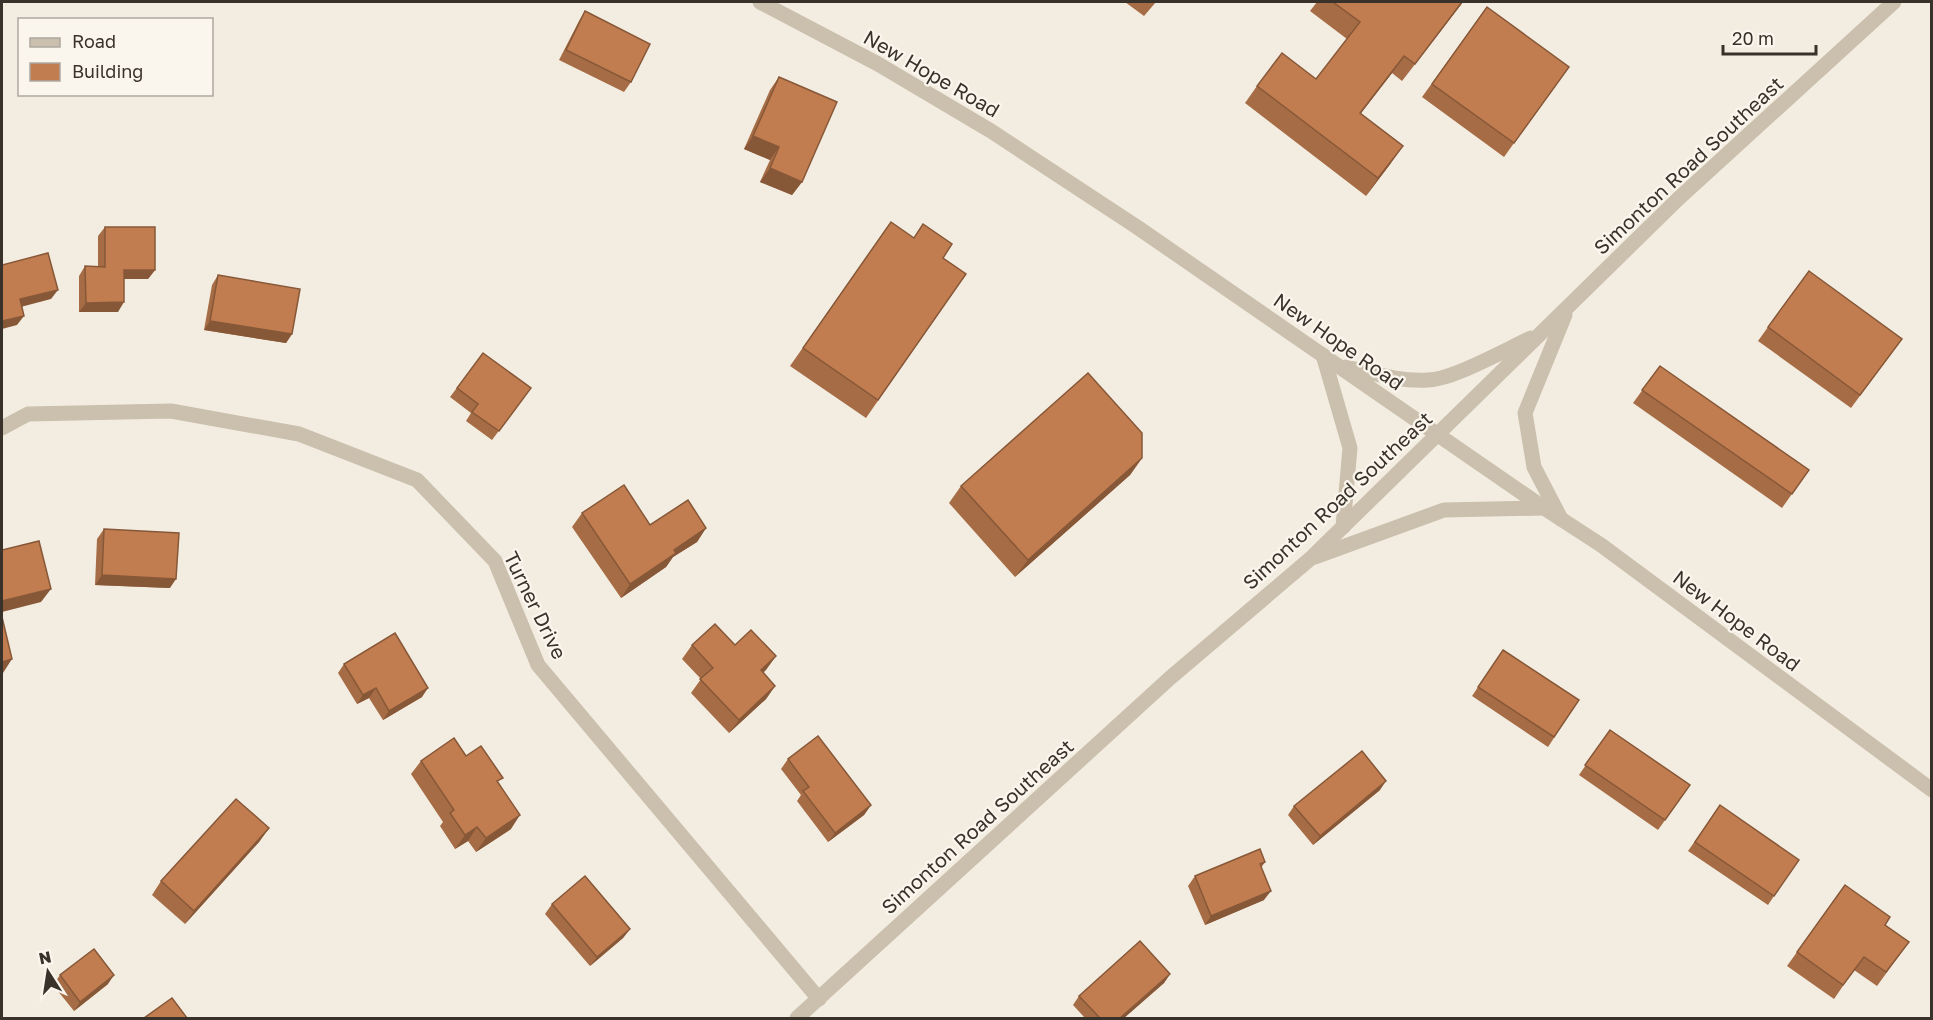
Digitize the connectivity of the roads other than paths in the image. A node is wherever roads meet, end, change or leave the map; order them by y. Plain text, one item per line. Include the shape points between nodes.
1 (760, 2) edge
2 (1894, 2) edge
3 (1566, 310) junction
4 (1542, 333) junction
5 (1323, 355) junction
6 (1338, 366) junction
7 (2, 429) edge
8 (1437, 434) junction
9 (1544, 508) junction
10 (1561, 519) junction
11 (1343, 527) junction
12 (1310, 559) junction
13 (1932, 790) edge
14 (819, 999) junction
15 (797, 1018) edge

1 - 5 street, New Hope Road via 878,64 991,131
2 - 3 street, Simonton Road Southeast via 1678,199
3 - 4 street, Simonton Road Southeast
3 - 10 street via 1525,413 1534,467
4 - 6 street via 1431,380 1402,380
4 - 8 street, Simonton Road Southeast
5 - 6 street, New Hope Road
5 - 11 street via 1350,448
6 - 8 street, New Hope Road
7 - 14 street, Turner Drive via 28,414 171,411 299,434 417,480 495,561 538,665
8 - 9 street, New Hope Road
8 - 11 street, Simonton Road Southeast
9 - 10 street, New Hope Road
9 - 12 street via 1444,510
10 - 13 street, New Hope Road
11 - 12 street, Simonton Road Southeast
12 - 14 street, Simonton Road Southeast via 1170,678
14 - 15 street, Simonton Road Southeast

